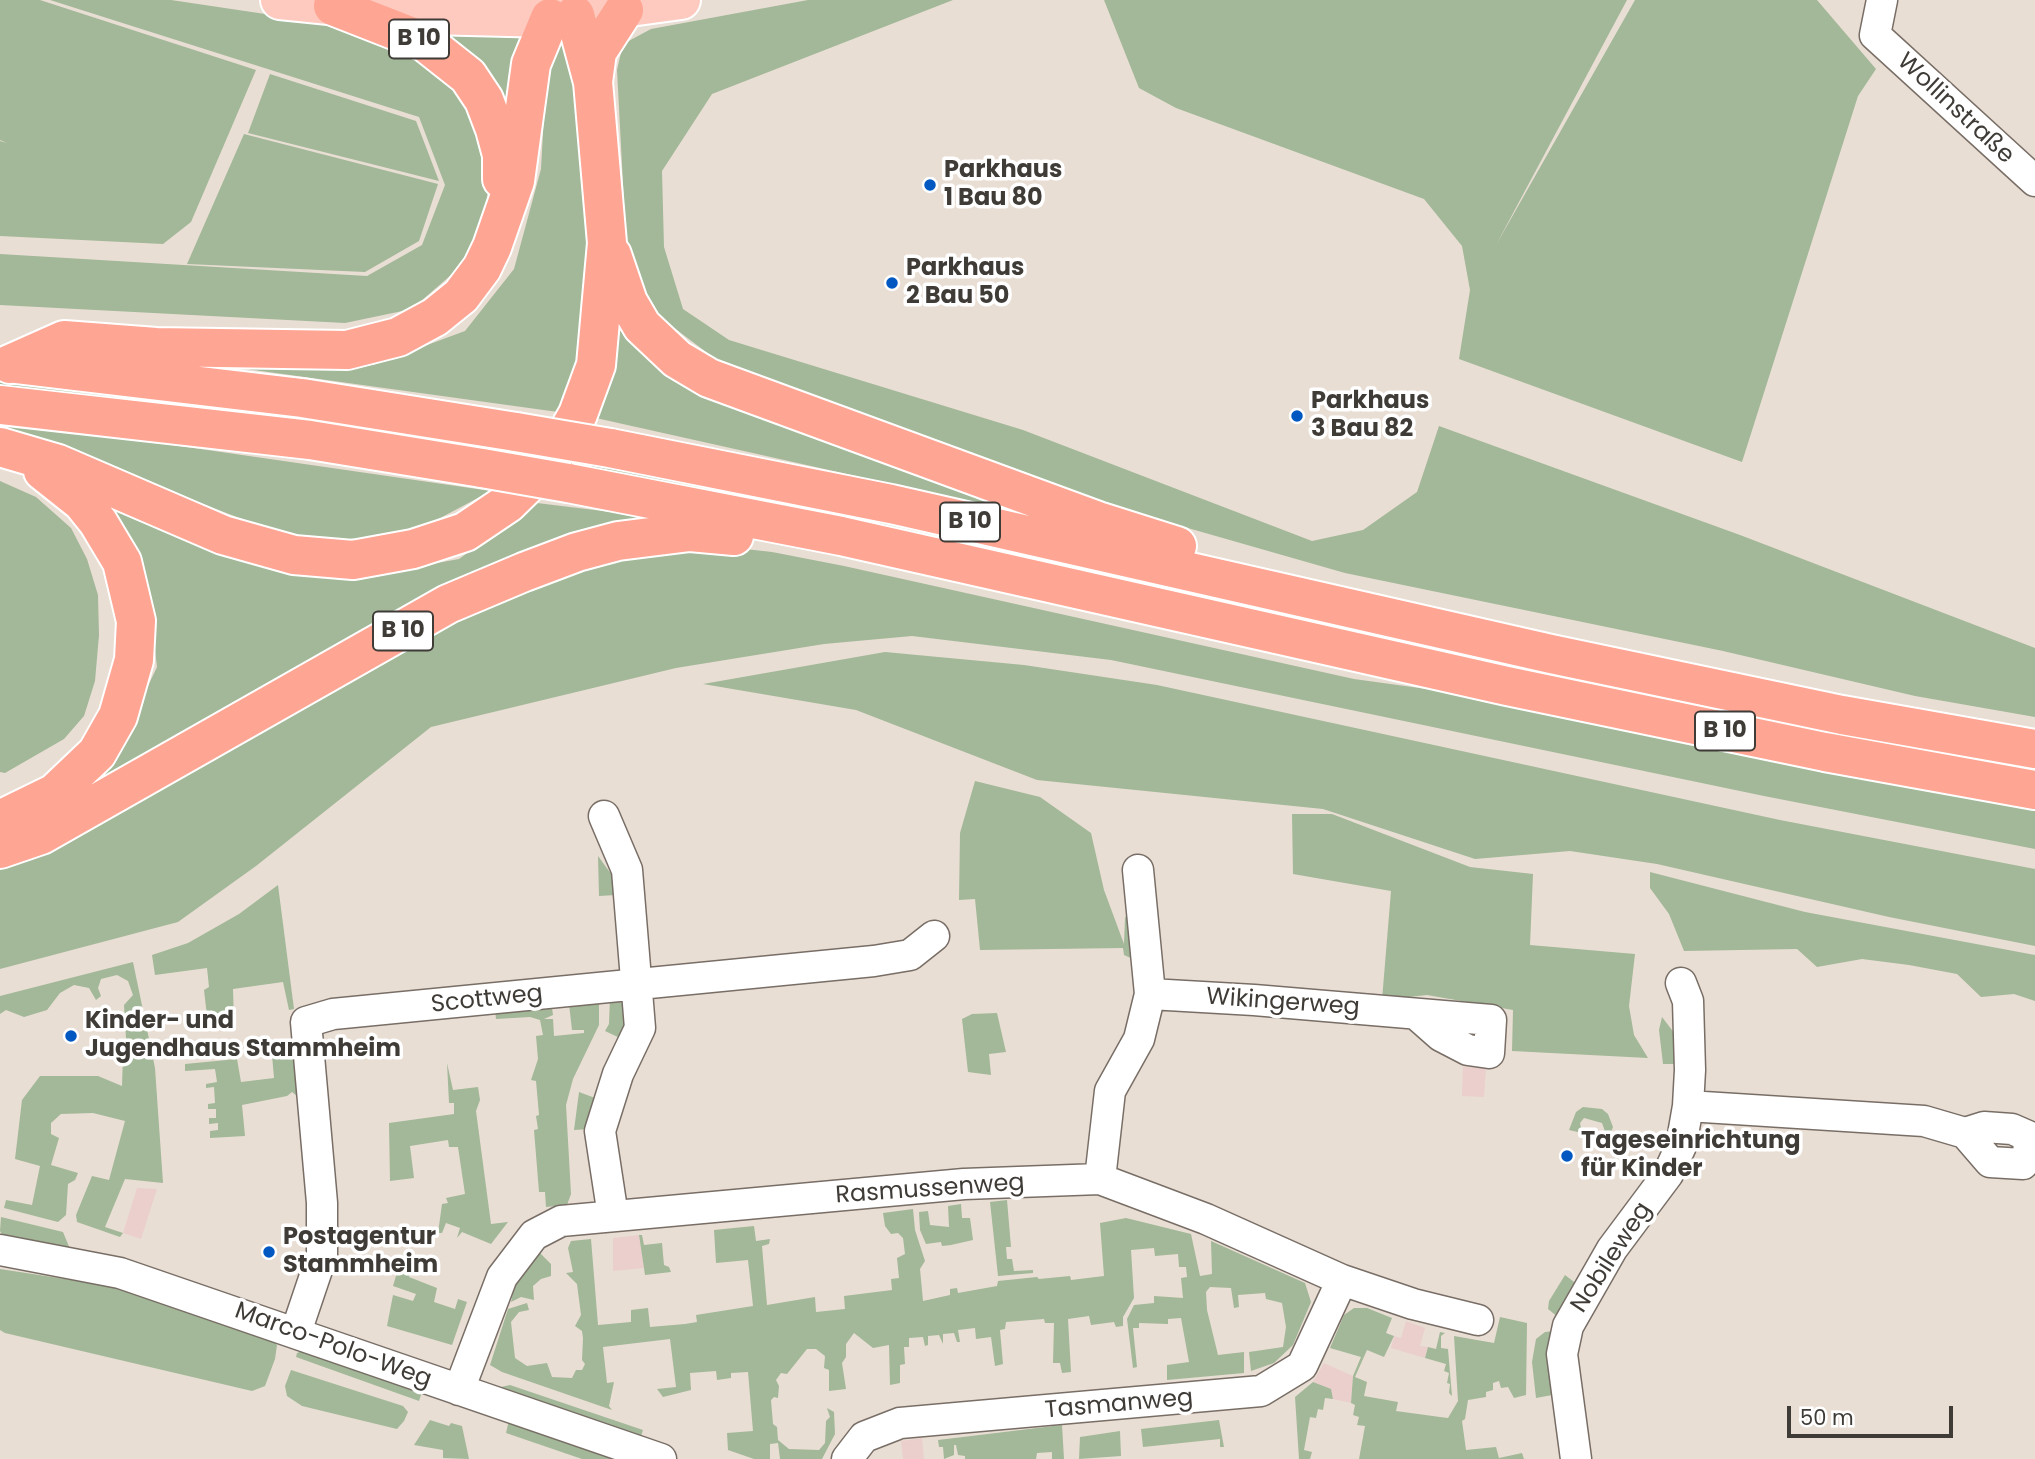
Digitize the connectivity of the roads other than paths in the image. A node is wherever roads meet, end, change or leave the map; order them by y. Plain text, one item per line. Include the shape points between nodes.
1 (280, 0) edge
2 (681, 0) edge
3 (1882, 0) edge
4 (333, 6) junction
5 (624, 10) junction
6 (562, 17) junction
7 (593, 82) junction
8 (2035, 181) edge
9 (501, 220) junction
10 (607, 243) junction
11 (5, 363) edge
12 (0, 405) edge
13 (6, 449) edge
14 (841, 537) junction
15 (1328, 604) junction
16 (2035, 749) edge
17 (2035, 790) edge
18 (604, 816) dead end
19 (0, 820) edge
20 (0, 849) edge
21 (1138, 870) dead end
22 (933, 936) dead end
23 (1681, 983) dead end
24 (638, 985) junction
25 (1150, 994) junction
26 (1416, 1014) dead end
27 (1688, 1106) junction
28 (1965, 1133) junction
29 (1100, 1179) junction
30 (612, 1216) junction
31 (0, 1250) edge
32 (1342, 1280) junction
33 (1478, 1320) dead end
34 (296, 1332) junction
35 (458, 1390) junction
36 (661, 1459) edge
37 (847, 1459) edge
38 (1576, 1459) edge

1 - 4 main road
2 - 5 main road
3 - 8 street, Wollinstraße via 1875,35
4 - 6 main road via 427,15
4 - 9 highway, B 10 via 425,42 468,76 484,100 502,155
5 - 6 main road
5 - 7 highway via 597,52
6 - 7 highway
6 - 9 highway, B 10 via 531,64 515,181
7 - 10 highway
9 - 11 highway, B 10 via 482,268 461,296 415,329 388,340 346,349 303,351 64,340
10 - 13 highway via 596,365 578,414 552,460 508,503 465,532 413,549 353,559 294,555 223,535 58,464
10 - 15 highway via 628,302 642,326 677,359 709,378 1098,521 1277,573
11 - 15 highway, B 10, bridge via 302,398 610,449 891,504
12 - 14 highway, B 10, bridge via 310,440 568,483
13 - 19 highway via 66,487 111,541 128,579 136,643 125,698 97,753 55,793
14 - 17 highway, B 10 via 1507,687
14 - 20 highway, B 10 via 788,545 690,532 618,541 577,552 448,604 41,835
15 - 16 highway, B 10 via 1842,715
18 - 24 street via 627,870
21 - 25 street
22 - 24 street, Scottweg via 910,955 889,959
23 - 27 street, Nobileweg via 1688,1001
24 - 30 street via 640,1028 618,1074 600,1131
24 - 34 street, Scottweg via 333,1014 306,1023 322,1202 322,1255
25 - 26 street, Wikingerweg
25 - 29 street via 1139,1039 1110,1091
27 - 28 street via 1924,1121
27 - 38 street, Nobileweg via 1681,1146 1668,1174 1612,1249 1568,1326 1562,1354
28 - 28 street via 1990,1162 2023,1164 2029,1157 2028,1136 2012,1129 1984,1127
29 - 30 street, Rasmussenweg via 964,1184
29 - 32 street, Rasmussenweg via 1206,1219
30 - 35 street, Rasmussenweg via 561,1222 534,1235 518,1251 502,1277
31 - 34 street, Marco-Polo-Weg via 116,1271
32 - 33 street, Rasmussenweg
32 - 37 street, Tasmanweg via 1302,1366 1261,1391 900,1423 864,1437
34 - 35 street, Marco-Polo-Weg
35 - 36 street, Marco-Polo-Weg

